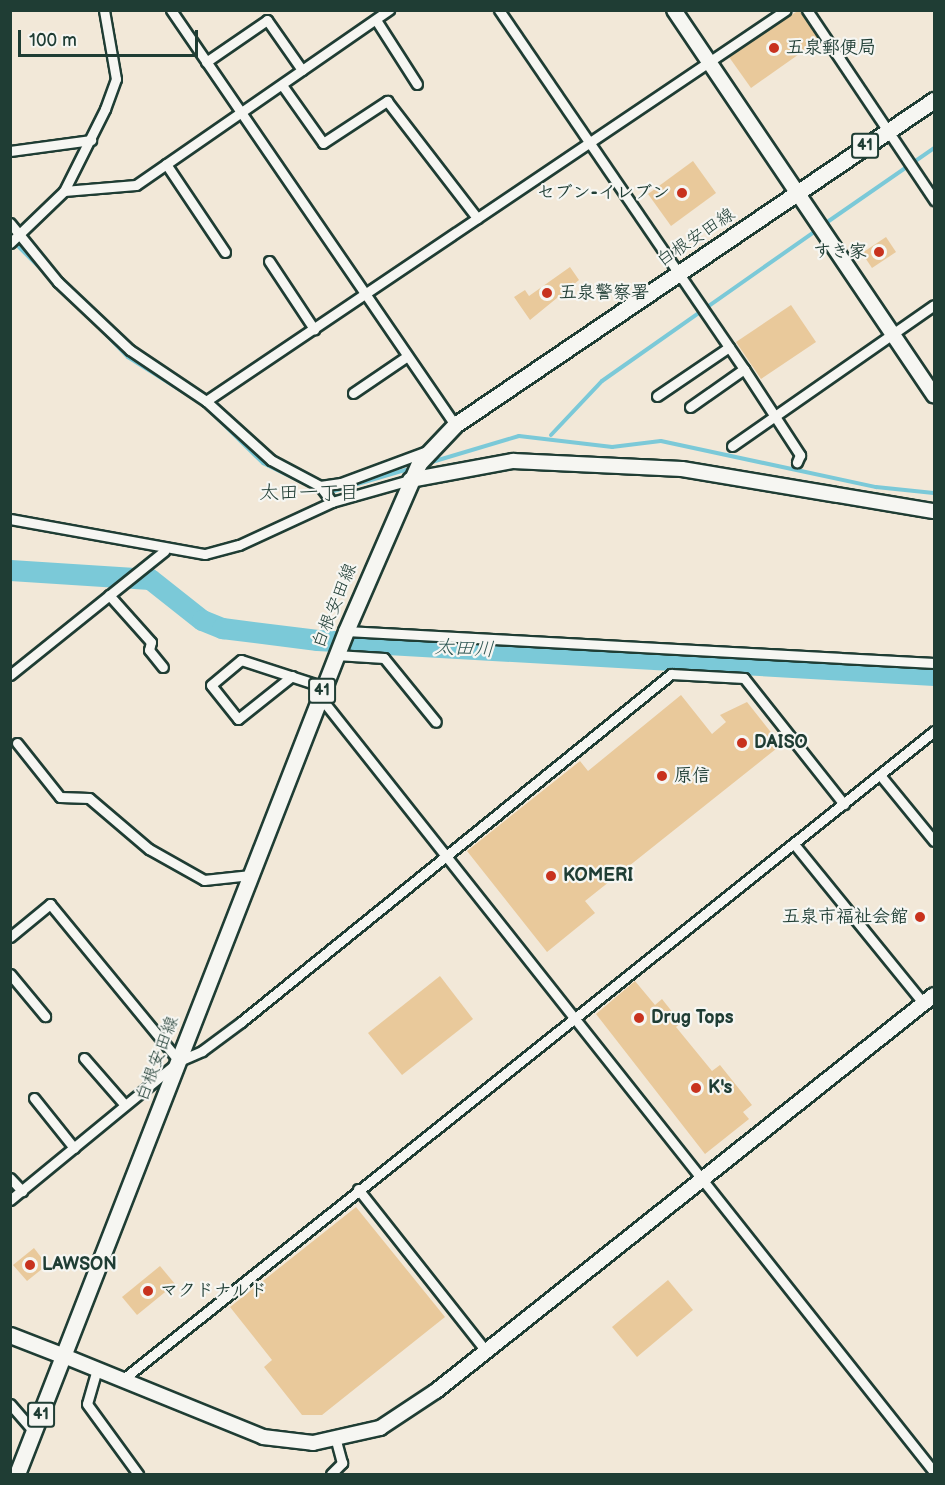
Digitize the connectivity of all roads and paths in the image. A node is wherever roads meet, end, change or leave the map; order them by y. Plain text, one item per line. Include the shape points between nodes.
1 (104, 10) edge
2 (171, 10) edge
3 (389, 10) edge
4 (499, 10) edge
5 (674, 10) edge
6 (786, 10) edge
7 (807, 10) edge
8 (376, 20) junction
9 (206, 62) junction
10 (710, 63) junction
11 (302, 70) junction
12 (417, 84) dead end
13 (282, 85) junction
14 (934, 100) edge
15 (241, 114) junction
16 (889, 130) junction
17 (91, 140) junction
18 (589, 146) junction
19 (10, 151) edge
20 (166, 164) junction
21 (64, 191) junction
22 (797, 193) junction
23 (934, 200) edge
24 (477, 218) junction
25 (10, 223) edge
26 (20, 235) junction
27 (10, 243) edge
28 (225, 252) dead end
29 (269, 261) dead end
30 (676, 275) junction
31 (364, 297) junction
32 (934, 305) edge
33 (314, 329) junction
34 (892, 335) junction
35 (729, 347) junction
36 (406, 357) junction
37 (744, 369) junction
38 (353, 393) dead end
39 (657, 396) dead end
40 (934, 396) edge
41 (206, 401) junction
42 (690, 407) dead end
43 (773, 416) junction
44 (455, 425) junction
45 (732, 446) dead end
46 (429, 450) junction
47 (798, 462) dead end
48 (410, 480) junction
49 (320, 486) junction
50 (332, 502) junction
51 (934, 511) edge
52 (10, 519) edge
53 (164, 551) junction
54 (109, 595) junction
55 (346, 631) junction
56 (336, 655) junction
57 (934, 663) edge
58 (163, 667) dead end
59 (10, 675) edge
60 (292, 676) junction
61 (322, 692) junction
62 (436, 722) dead end
63 (934, 731) edge
64 (17, 743) dead end
65 (880, 775) junction
66 (844, 804) junction
67 (934, 841) edge
68 (794, 844) junction
69 (450, 855) junction
70 (251, 875) junction
71 (10, 937) edge
72 (10, 974) edge
73 (929, 1000) edge
74 (576, 1014) junction
75 (45, 1016) dead end
76 (84, 1058) dead end
77 (179, 1061) junction
78 (34, 1098) dead end
79 (124, 1106) junction
80 (74, 1148) junction
81 (700, 1177) junction
82 (10, 1178) edge
83 (358, 1189) junction
84 (22, 1191) junction
85 (10, 1200) edge
86 (10, 1335) edge
87 (485, 1350) junction
88 (64, 1356) junction
89 (97, 1369) junction
90 (122, 1380) junction
91 (10, 1404) edge
92 (34, 1432) junction
93 (336, 1440) junction
94 (16, 1467) edge
95 (934, 1472) edge
96 (138, 1474) edge
97 (332, 1474) edge

1 - 17 street via 116,79
2 - 9 street
3 - 8 street
4 - 18 street
5 - 10 street
6 - 10 street
7 - 16 street
8 - 11 street
8 - 12 street
9 - 11 street via 267,20
9 - 15 street
10 - 18 street
10 - 22 street
11 - 13 street
13 - 15 street
13 - 24 street via 322,143 387,101
14 - 16 main road, 白根安田線 / 41
15 - 20 street
15 - 31 street
16 - 22 main road, 白根安田線 / 41
16 - 23 street
17 - 19 street
17 - 21 street
18 - 24 street
18 - 30 street
20 - 21 street via 136,185
20 - 28 street
21 - 26 street
22 - 30 main road, 白根安田線 / 41
22 - 34 street
24 - 31 street
25 - 26 street
26 - 27 street
26 - 41 street via 58,282 130,350
29 - 33 street
30 - 35 street
30 - 44 main road, 白根安田線 / 41
31 - 33 street
31 - 36 street
32 - 34 street
33 - 41 street
34 - 40 street
34 - 43 street
35 - 37 street
35 - 39 street
36 - 38 street
36 - 44 street
37 - 42 street
37 - 43 street
41 - 49 street via 271,460
43 - 45 street
43 - 47 street via 800,455
44 - 46 main road, 白根安田線 / 41
46 - 48 main road, 白根安田線 / 41
46 - 49 street via 341,483
48 - 50 street
48 - 51 street via 513,461 682,469
48 - 55 main road, 白根安田線 / 41
49 - 50 street
50 - 53 street via 239,545 205,554
52 - 53 street via 71,527
53 - 54 street
54 - 58 street via 151,642 148,650
54 - 59 street
55 - 56 main road, 白根安田線 / 41
55 - 57 street
56 - 61 main road, 白根安田線 / 41
56 - 62 street via 384,658
60 - 60 street via 241,660 211,685 238,719
60 - 61 street
61 - 69 street
61 - 70 main road, 白根安田線 / 41
63 - 65 street
64 - 70 street via 60,797 89,798 149,849 204,880
65 - 66 street
65 - 67 street
66 - 68 street
66 - 69 street via 744,678 671,674
68 - 73 street
68 - 74 street
69 - 74 street
69 - 77 street via 241,1022 202,1051
70 - 77 main road, 白根安田線 / 41
71 - 77 street via 50,904
72 - 75 street
73 - 81 street
74 - 81 street
74 - 83 street
76 - 79 street
77 - 79 street
77 - 88 main road, 白根安田線 / 41
78 - 80 street
79 - 80 street
80 - 84 street
81 - 87 street
81 - 95 street
82 - 84 street
83 - 87 street
83 - 90 street
84 - 85 street
86 - 88 main road
87 - 93 street via 380,1428
88 - 89 street
88 - 92 main road, 41
89 - 90 street
89 - 96 street via 87,1404
90 - 93 street via 263,1437
91 - 92 street
92 - 94 main road, 41
93 - 97 street via 342,1463

